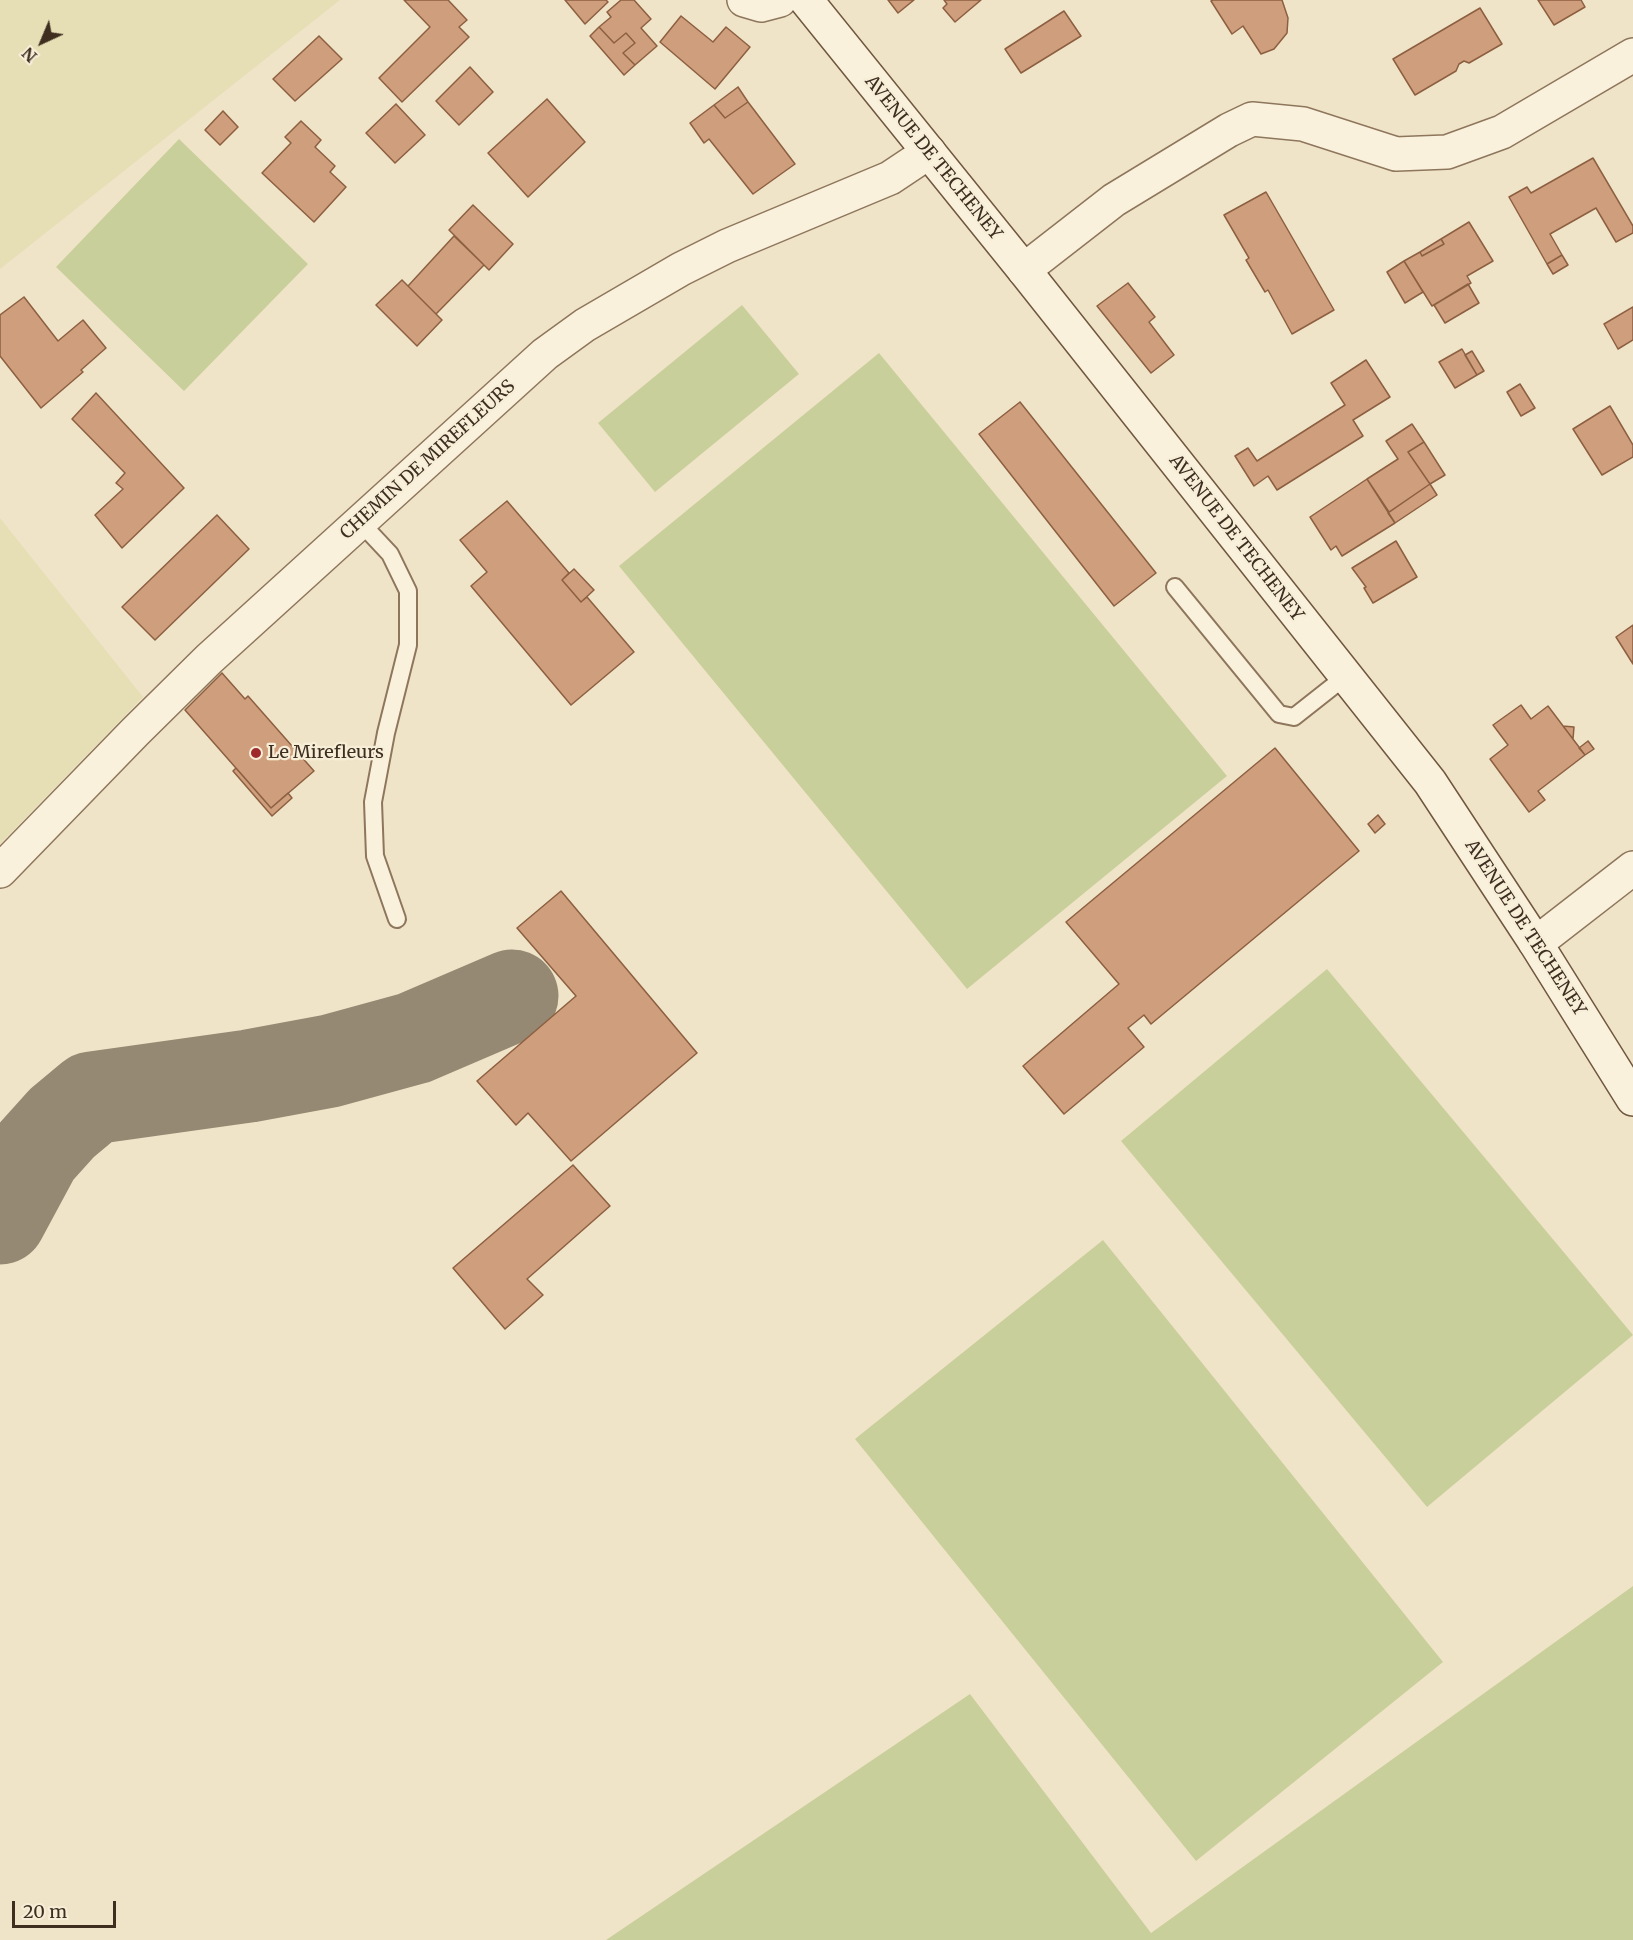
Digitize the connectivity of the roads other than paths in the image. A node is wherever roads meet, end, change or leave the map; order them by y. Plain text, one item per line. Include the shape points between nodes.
1 (744, 0) edge
2 (780, 0) edge
3 (806, 0) edge
4 (1633, 55) edge
5 (929, 152) junction
6 (1024, 270) junction
7 (360, 522) junction
8 (1174, 587) dead end
9 (1346, 676) junction
10 (1633, 868) edge
11 (0, 871) edge
12 (397, 919) dead end
13 (1535, 942) junction
14 (1633, 1100) edge

1 - 2 street via 760,5
3 - 5 street, AVENUE DE TECHENEY
4 - 6 street via 1502,132 1447,152 1396,154 1303,124 1252,119 1114,200
5 - 6 street, AVENUE DE TECHENEY
5 - 7 street, CHEMIN DE MIREFLEURS via 890,178 699,260 585,325 545,354
6 - 9 street, AVENUE DE TECHENEY
7 - 11 street, CHEMIN DE MIREFLEURS via 169,698
7 - 12 lane via 390,554 408,591 408,645 373,802 375,856
8 - 9 lane via 1279,714 1294,717
9 - 13 street, AVENUE DE TECHENEY via 1430,782
10 - 13 street
13 - 14 street, AVENUE DE TECHENEY

